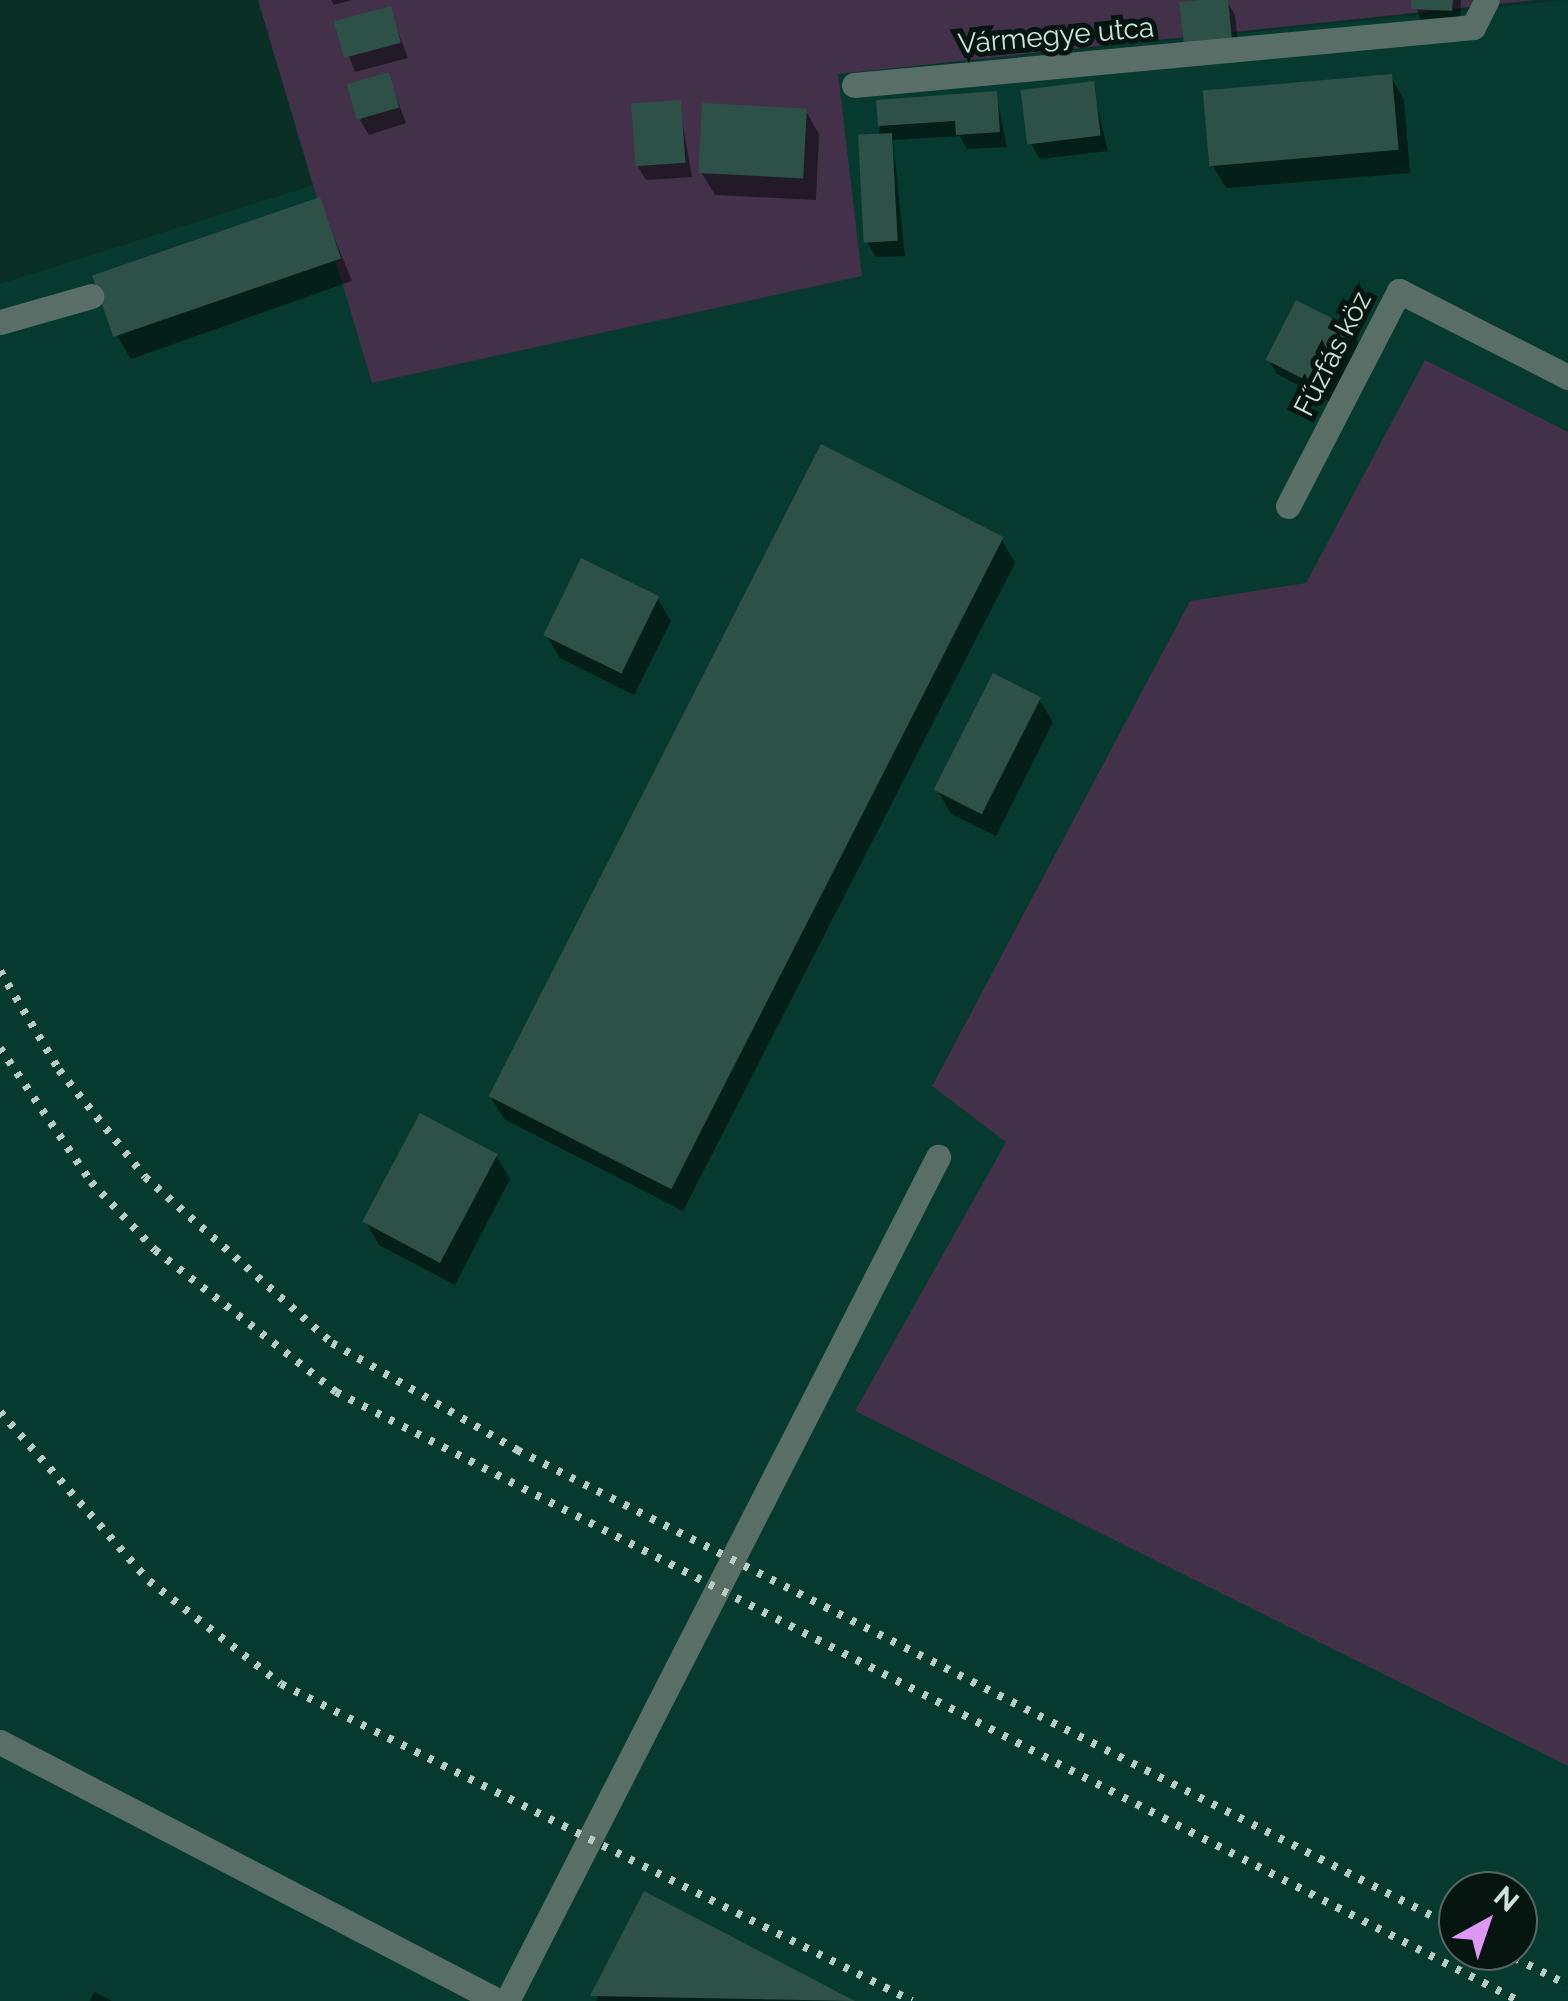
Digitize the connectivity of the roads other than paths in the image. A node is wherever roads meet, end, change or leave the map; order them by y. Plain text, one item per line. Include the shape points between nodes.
1 (1487, 0) edge
2 (854, 85) dead end
3 (91, 296) dead end
4 (0, 322) edge
5 (1568, 377) edge
6 (1288, 506) dead end
7 (938, 1157) dead end
8 (0, 1742) edge
9 (498, 2001) edge
10 (507, 2001) edge

1 - 2 street, Vármegye utca via 1473,26
3 - 4 street
5 - 6 street, Fűzfás köz via 1399,292
7 - 10 street
8 - 9 street

